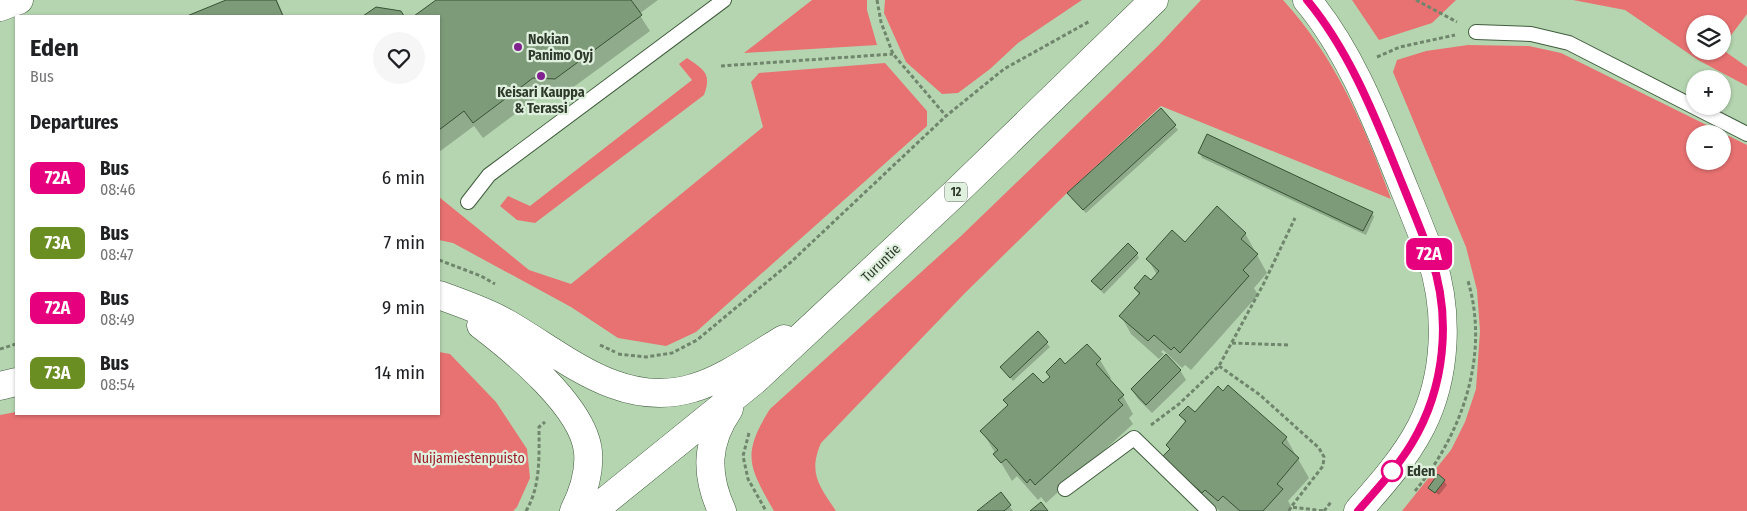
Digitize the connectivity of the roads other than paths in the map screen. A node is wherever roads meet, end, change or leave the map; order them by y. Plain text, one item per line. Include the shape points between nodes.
1 (19, 0) edge
2 (724, 0) edge
3 (1154, 0) edge
4 (1307, 0) edge
5 (0, 7) edge
6 (1476, 32) road end
7 (1747, 134) edge
8 (468, 202) dead end
9 (440, 295) edge
10 (440, 296) edge
11 (828, 313) junction
12 (15, 382) edge
13 (0, 386) edge
14 (737, 397) junction
15 (1065, 489) dead end
16 (574, 511) edge
17 (593, 511) edge
18 (722, 511) edge
19 (1209, 511) edge
20 (1358, 511) edge

1 - 5 main road
2 - 8 lane via 490,175
3 - 11 main road, Turuntie / 12
4 - 20 main road via 1346,58 1377,121 1431,259 1441,305 1440,366 1430,406 1411,445
6 - 7 lane via 1531,34 1569,43
9 - 11 main road via 504,322 613,386 664,394 694,388
10 - 16 main road via 503,342 543,379 582,430 588,450 588,470
11 - 14 main road, Turuntie / 12
12 - 13 main road
14 - 17 main road, Turuntie / 12
14 - 18 main road via 721,421 712,448 711,472
15 - 19 lane via 1134,438

